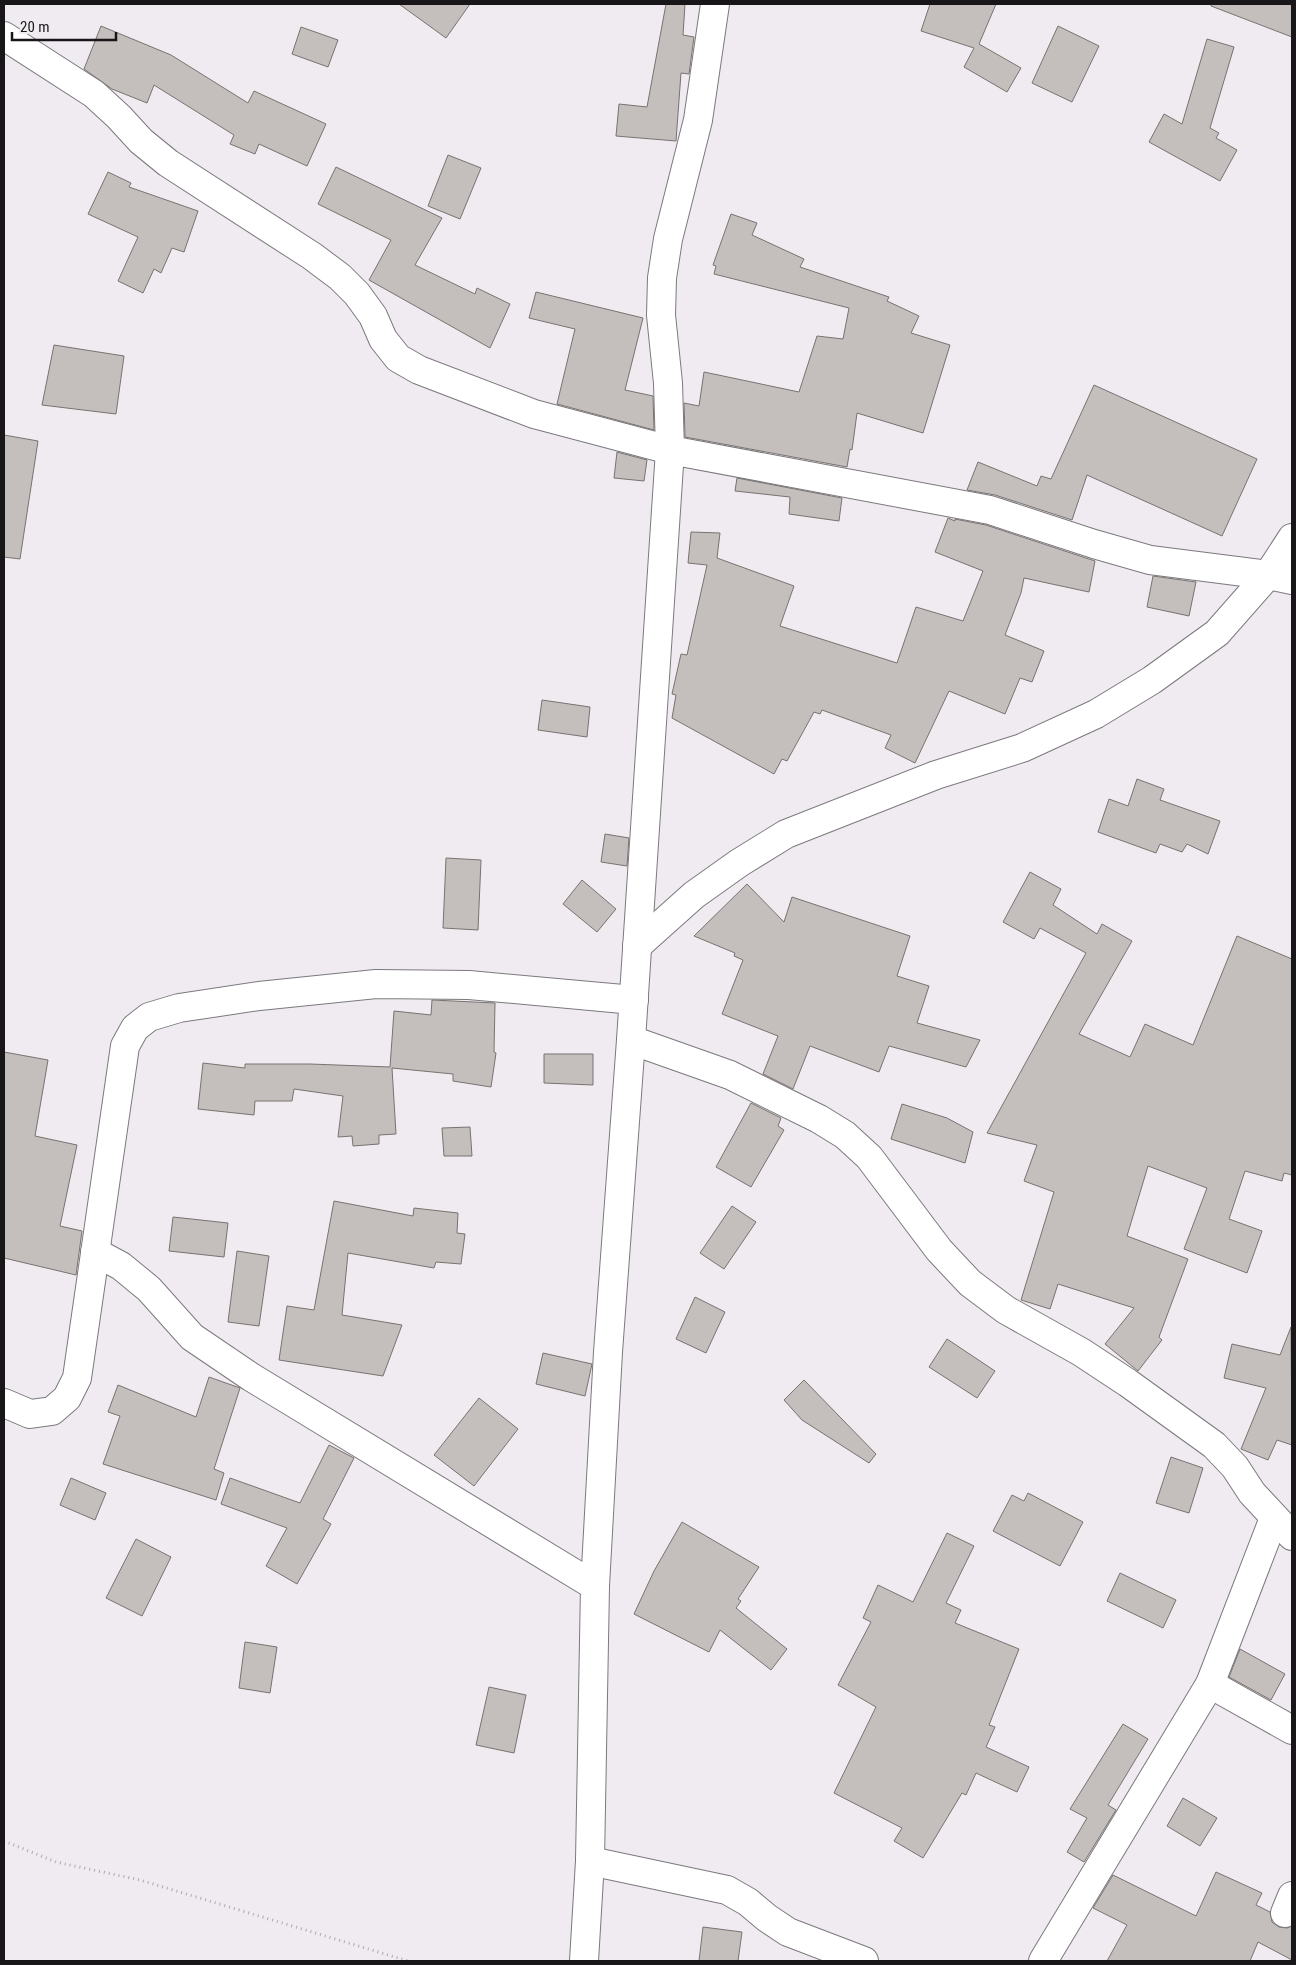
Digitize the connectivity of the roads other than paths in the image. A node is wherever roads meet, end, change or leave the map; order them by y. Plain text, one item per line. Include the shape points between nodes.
1 (714, 4) edge
2 (4, 36) edge
3 (670, 450) junction
4 (1292, 538) edge
5 (1280, 578) edge
6 (637, 946) junction
7 (634, 1000) junction
8 (631, 1040) junction
9 (95, 1252) junction
10 (4, 1403) edge
11 (1283, 1527) edge
12 (595, 1586) junction
13 (1210, 1684) junction
14 (1292, 1730) edge
15 (590, 1861) junction
16 (584, 1961) edge
17 (864, 1961) edge
18 (1043, 1961) edge

1 - 3 street via 698,120 668,239 662,278
2 - 3 street via 94,94 168,163 340,277 373,316 383,339 398,358 419,370 534,414
3 - 5 street via 990,510 1150,560
3 - 6 street
4 - 5 street
5 - 6 street via 1217,633 1152,680 1096,714 1022,748 936,775 786,834 694,894
6 - 7 street
7 - 8 street
7 - 9 street via 469,985 376,984 259,996 179,1008 150,1017 135,1028 125,1046
8 - 11 street via 730,1075 845,1135 869,1156 939,1250 970,1283 1006,1310 1128,1383 1214,1445
8 - 12 street
9 - 10 street via 77,1378 67,1398 52,1411 30,1414
9 - 12 street via 121,1266 149,1289 192,1337
11 - 13 street
12 - 15 street
13 - 14 street
13 - 18 street
15 - 16 street
15 - 17 street via 727,1890 788,1932

